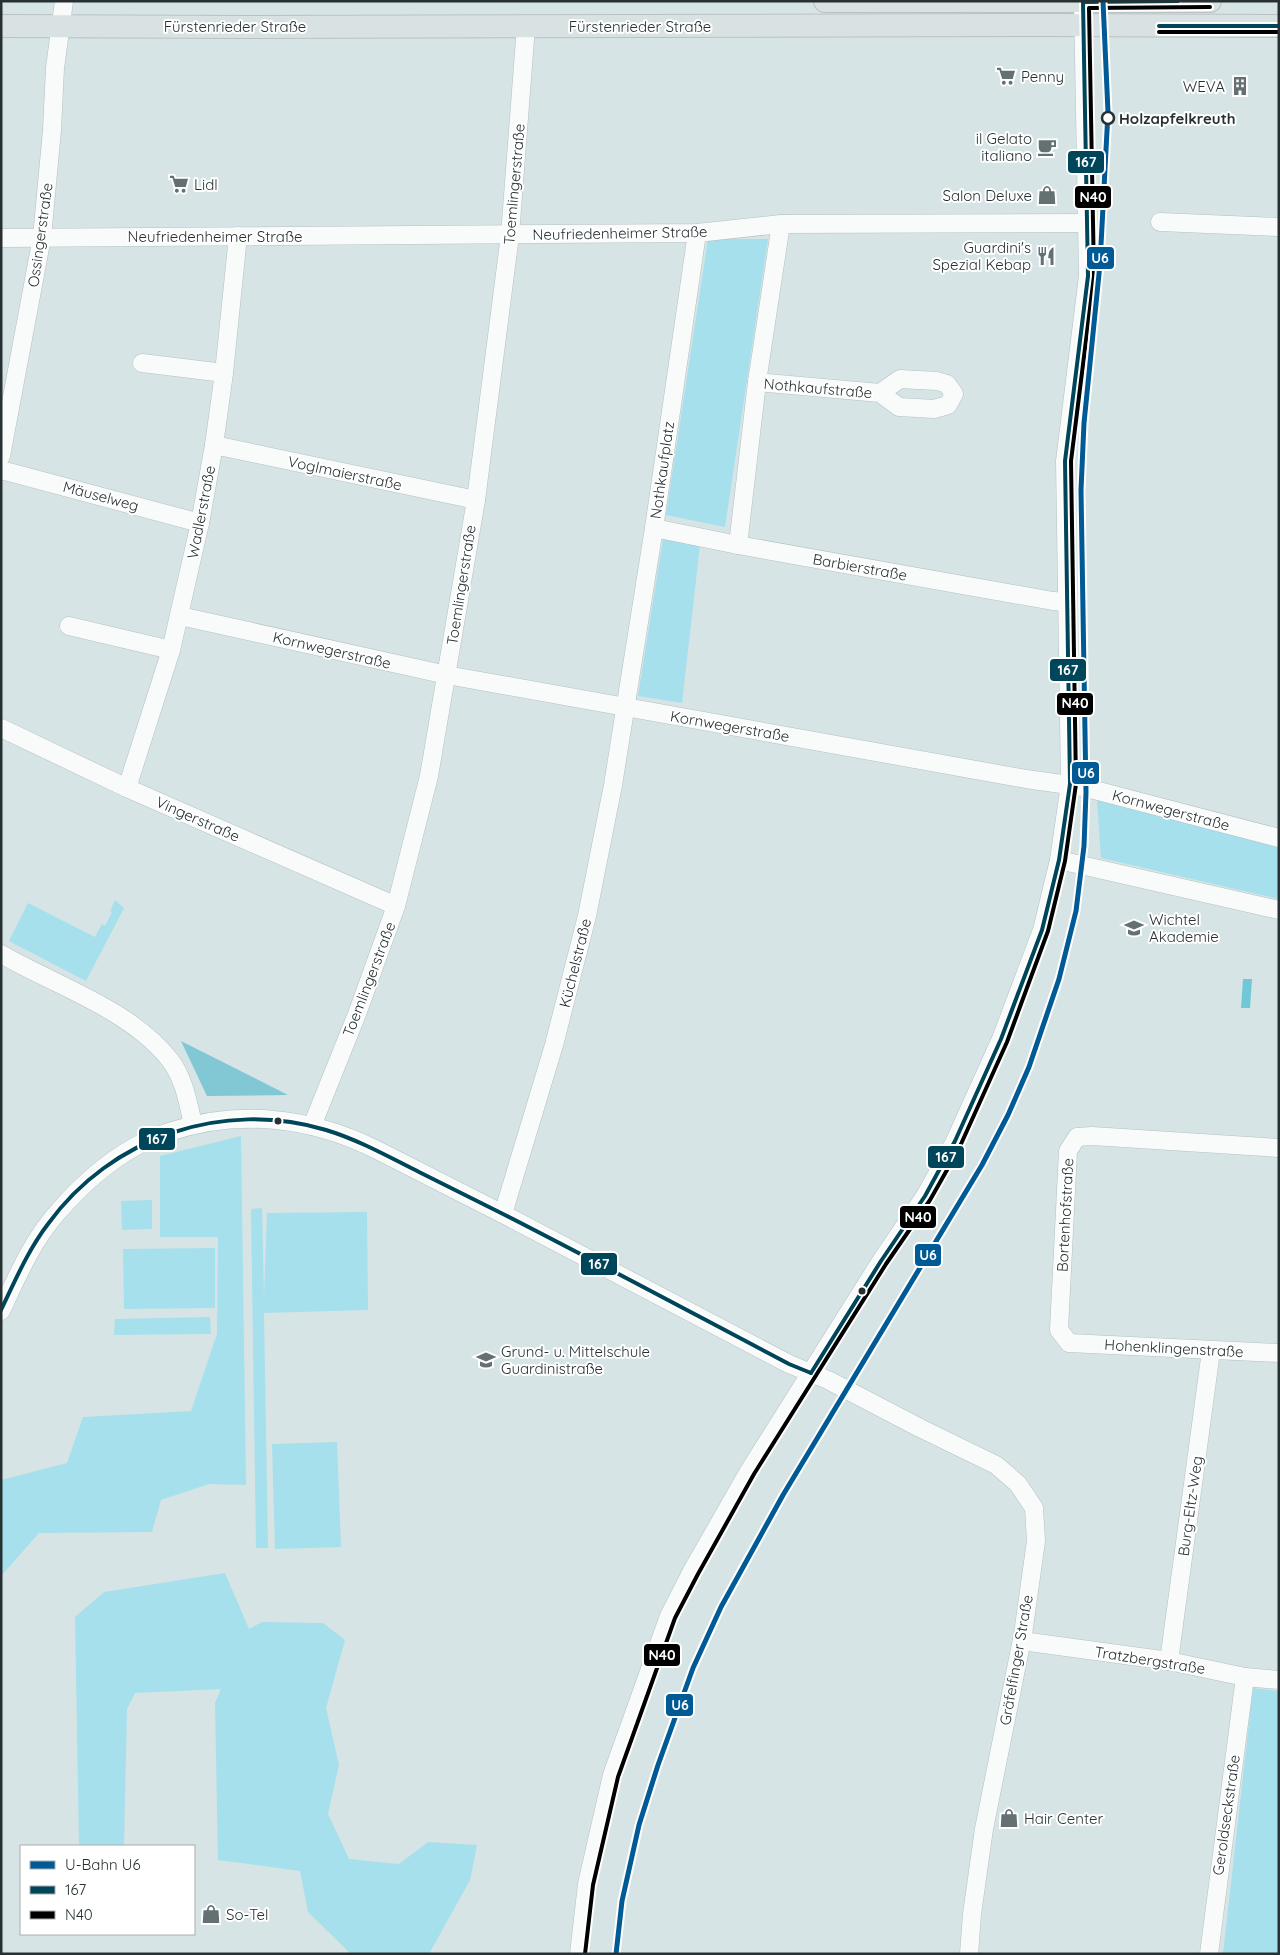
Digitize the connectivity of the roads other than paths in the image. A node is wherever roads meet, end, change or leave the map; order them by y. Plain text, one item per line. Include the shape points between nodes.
1 (825, 1) edge
2 (1210, 1) edge
3 (1083, 2) edge
4 (63, 13) edge
5 (1084, 25) junction
6 (1, 26) edge
7 (526, 26) junction
8 (1279, 26) edge
9 (1160, 222) dead end
10 (1088, 223) junction
11 (781, 224) junction
12 (1279, 227) edge
13 (697, 233) junction
14 (510, 235) junction
15 (238, 236) junction
16 (42, 237) junction
17 (1, 238) edge
18 (142, 363) dead end
19 (224, 373) junction
20 (757, 382) junction
21 (880, 393) dead end
22 (214, 445) junction
23 (1, 456) edge
24 (1, 470) edge
25 (476, 500) junction
26 (200, 523) junction
27 (654, 528) junction
28 (738, 545) junction
29 (1067, 602) junction
30 (180, 616) junction
31 (69, 626) dead end
32 (171, 650) junction
33 (447, 675) junction
34 (624, 707) junction
35 (1, 728) edge
36 (1070, 784) junction
37 (127, 788) junction
38 (1279, 838) edge
39 (1059, 860) junction
40 (396, 906) junction
41 (1279, 910) edge
42 (1, 954) edge
43 (194, 1124) junction
44 (312, 1126) junction
45 (1279, 1148) edge
46 (503, 1214) junction
47 (1, 1311) edge
48 (1069, 1343) joint
49 (1211, 1351) junction
50 (1279, 1353) edge
51 (811, 1373) junction
52 (1022, 1641) junction
53 (1169, 1661) junction
54 (1245, 1677) junction
55 (1279, 1680) edge
56 (579, 1954) edge
57 (969, 1954) edge
58 (1209, 1954) edge

1 - 3 main road
2 - 3 main road
3 - 5 street
4 - 6 main road, Fürstenrieder Straße
4 - 7 main road, Fürstenrieder Straße
4 - 16 street, Ossingerstraße via 55,68
5 - 7 main road, Fürstenrieder Straße
5 - 8 main road, Fürstenrieder Straße
5 - 10 street
7 - 14 street, Toemlingerstraße
9 - 12 street
10 - 11 street, Neufriedenheimer Straße
10 - 29 street via 1088,276 1065,461
11 - 13 street, Neufriedenheimer Straße
11 - 20 street
13 - 14 street, Neufriedenheimer Straße
13 - 27 street, Nothkaufplatz
14 - 15 street, Neufriedenheimer Straße
14 - 25 street, Toemlingerstraße
15 - 16 street, Neufriedenheimer Straße
15 - 19 street, Wadlerstraße
16 - 17 street, Neufriedenheimer Straße
16 - 23 street, Ossingerstraße
18 - 19 street
19 - 22 street, Wadlerstraße
20 - 21 street, Nothkaufstraße
20 - 28 street
22 - 25 street, Voglmaierstraße
22 - 26 street, Wadlerstraße
24 - 26 street, Mäuselweg
25 - 33 street, Toemlingerstraße
26 - 30 street, Wadlerstraße
27 - 28 street, Barbierstraße
27 - 34 street, Nothkaufplatz
28 - 29 street, Barbierstraße
29 - 36 street
30 - 32 street, Wadlerstraße
30 - 33 street, Kornwegerstraße
31 - 32 street
32 - 37 street, Wadlerstraße
33 - 34 street, Kornwegerstraße
33 - 40 street, Toemlingerstraße via 428,776
34 - 36 street, Kornwegerstraße via 1026,779
34 - 46 street, Küchelstraße via 613,785 587,916 554,1045
35 - 37 street, Vingerstraße
36 - 38 street, Kornwegerstraße
36 - 39 street
37 - 40 street, Vingerstraße
39 - 41 street
39 - 51 street via 1042,930 1001,1039 955,1141 925,1196
40 - 44 street, Toemlingerstraße
42 - 43 street via 111,1012 146,1035 171,1061 186,1091
43 - 44 street, Gräfelfinger Straße via 240,1118
43 - 47 street, Gräfelfinger Straße via 148,1139 116,1159 83,1186 56,1214 40,1237
44 - 46 street, Gräfelfinger Straße via 359,1141
45 - 48 street, Bortenhofstraße via 1077,1137 1068,1151 1059,1330
46 - 51 street, Gräfelfinger Straße via 780,1360
48 - 49 street, Hohenklingenstraße
49 - 50 street, Hohenklingenstraße
49 - 53 street, Burg-Eltz-Weg
51 - 52 street, Gräfelfinger Straße via 996,1465 1018,1484 1034,1508 1036,1541
51 - 56 street via 744,1479 669,1616 612,1776 587,1884
52 - 53 street, Tratzbergstraße
52 - 57 street, Gräfelfinger Straße via 984,1829
53 - 54 street, Tratzbergstraße
54 - 55 street, Tratzbergstraße
54 - 58 street, Geroldseckstraße

